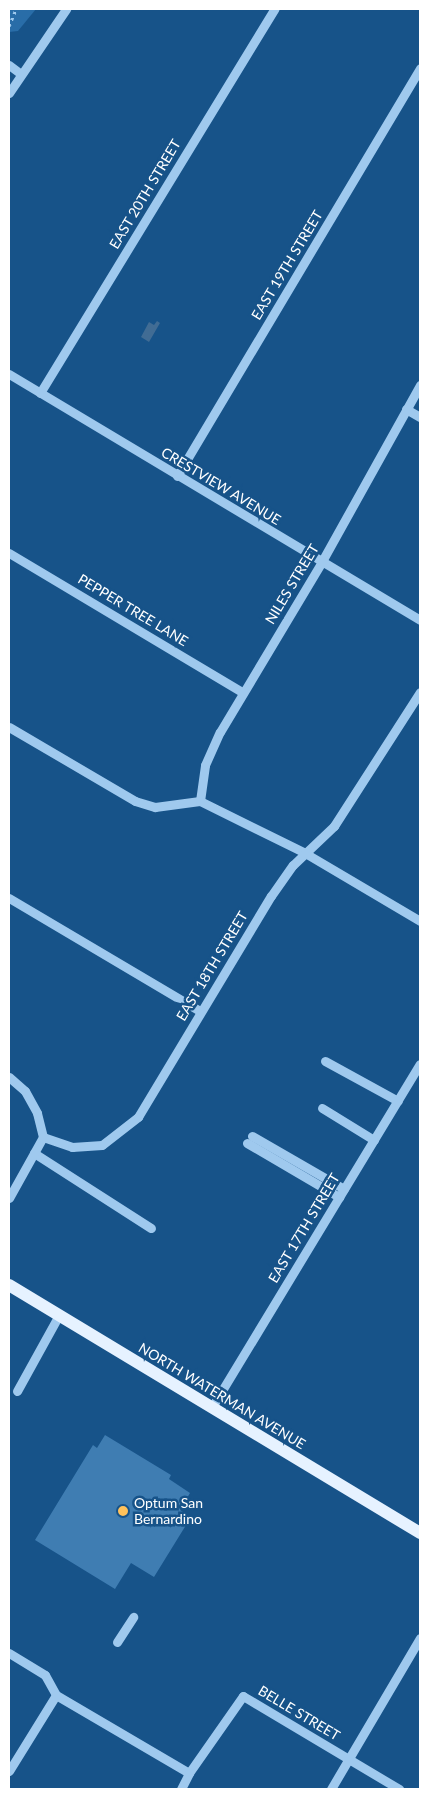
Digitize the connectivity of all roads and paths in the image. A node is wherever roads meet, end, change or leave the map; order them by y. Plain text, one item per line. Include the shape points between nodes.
1 (16, 9) edge
2 (66, 9) edge
3 (274, 9) edge
4 (9, 26) edge
5 (9, 65) edge
6 (420, 68) edge
7 (21, 74) junction
8 (9, 94) edge
9 (9, 374) edge
10 (420, 385) edge
11 (40, 393) junction
12 (406, 409) junction
13 (420, 417) edge
14 (177, 476) junction
15 (9, 553) edge
16 (321, 563) junction
17 (420, 620) edge
18 (242, 692) junction
19 (420, 692) edge
20 (9, 727) edge
21 (200, 800) junction
22 (305, 852) junction
23 (9, 898) edge
24 (420, 921) edge
25 (200, 1012) junction
26 (325, 1061) dead end
27 (420, 1064) edge
28 (9, 1077) edge
29 (398, 1101) junction
30 (322, 1108) dead end
31 (43, 1137) junction
32 (250, 1139) dead end
33 (374, 1140) junction
34 (34, 1153) junction
35 (342, 1193) junction
36 (9, 1198) edge
37 (151, 1228) dead end
38 (9, 1285) edge
39 (59, 1315) junction
40 (17, 1391) dead end
41 (212, 1407) junction
42 (420, 1532) edge
43 (133, 1617) dead end
44 (117, 1642) dead end
45 (419, 1644) edge
46 (9, 1653) edge
47 (56, 1695) junction
48 (349, 1759) junction
49 (9, 1770) edge
50 (189, 1773) junction
51 (181, 1789) edge
52 (331, 1789) edge
53 (399, 1789) edge

1 - 4 path
2 - 7 street
3 - 11 street, EAST 20TH STREET
5 - 7 street
6 - 14 street, EAST 19TH STREET
7 - 8 street
9 - 11 street, CRESTVIEW AVENUE
10 - 12 street, NILES STREET
11 - 14 street, CRESTVIEW AVENUE
12 - 13 street
12 - 16 street, NILES STREET
14 - 16 street, CRESTVIEW AVENUE
15 - 18 street, PEPPER TREE LANE
16 - 17 street, CRESTVIEW AVENUE
16 - 18 street, NILES STREET
18 - 21 street, NILES STREET via 205,765
19 - 22 street, EAST 18TH STREET via 334,826
20 - 21 street via 135,801 155,807
21 - 22 street
22 - 24 street
22 - 25 street, EAST 18TH STREET via 271,896
23 - 25 street
25 - 31 street, EAST 18TH STREET via 138,1117 102,1145 72,1147
26 - 29 street
27 - 29 street, EAST 17TH STREET
28 - 31 street via 25,1091 37,1113
29 - 33 street, EAST 17TH STREET
30 - 33 street
31 - 34 street
32 - 35 street
33 - 35 street, EAST 17TH STREET
34 - 36 street
34 - 37 street
35 - 41 street, EAST 17TH STREET
38 - 39 main road, NORTH WATERMAN AVENUE
39 - 40 street
39 - 41 main road, NORTH WATERMAN AVENUE
41 - 42 main road, NORTH WATERMAN AVENUE
43 - 44 street
45 - 48 street
46 - 47 street via 45,1675
47 - 49 street
47 - 50 street
48 - 50 street, BELLE STREET via 243,1696
48 - 52 street
48 - 53 street, BELLE STREET
50 - 51 street

